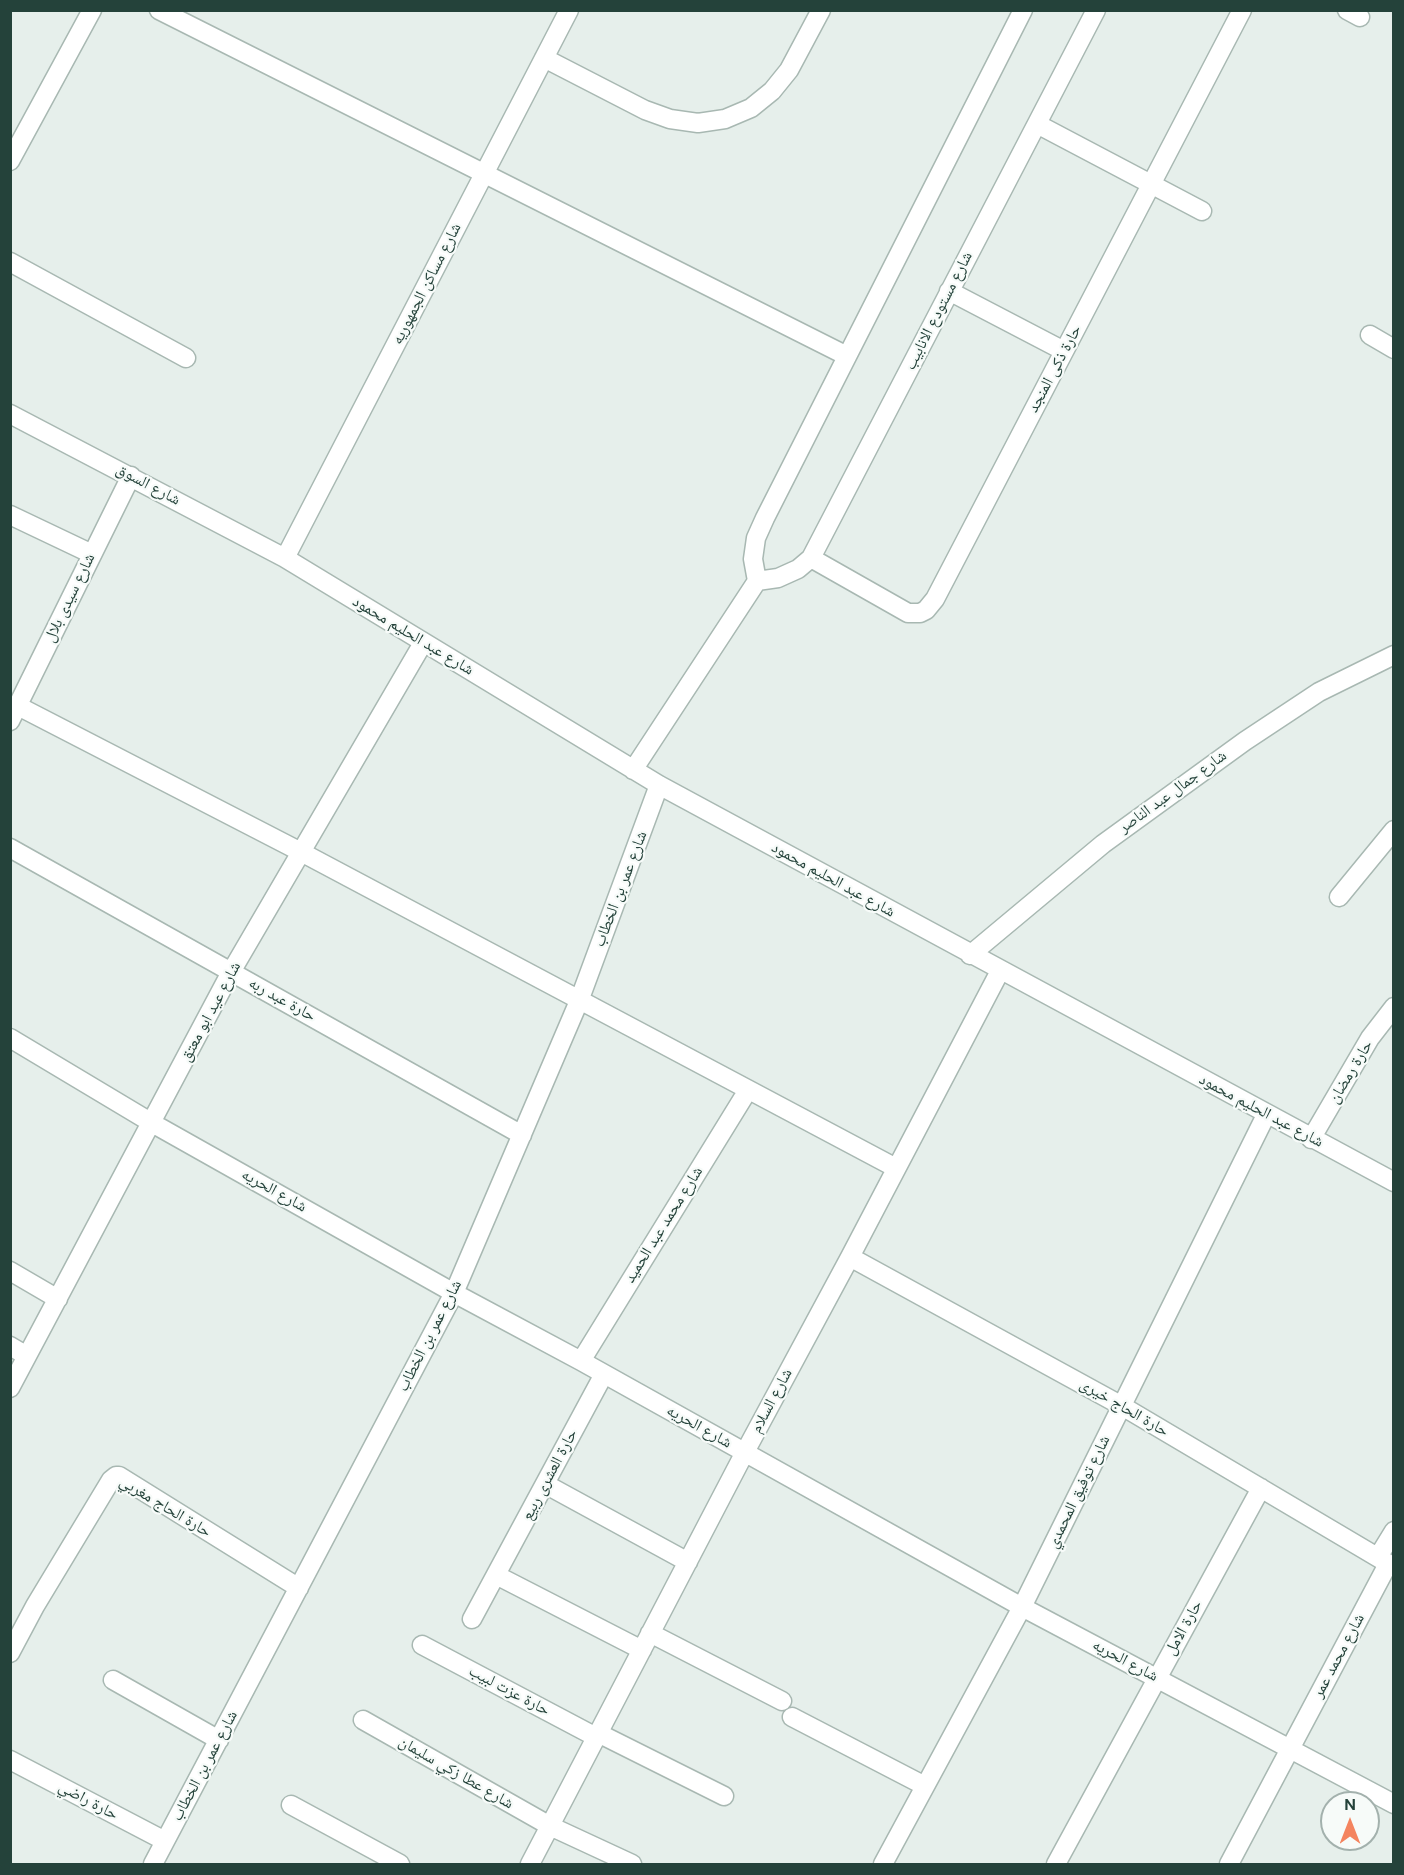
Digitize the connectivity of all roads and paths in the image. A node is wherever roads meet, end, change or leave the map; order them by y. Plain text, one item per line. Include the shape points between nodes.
1 (92, 10) edge
2 (159, 10) edge
3 (569, 10) edge
4 (821, 10) edge
5 (1023, 10) edge
6 (1096, 10) edge
7 (1242, 10) edge
8 (544, 58) junction
9 (1037, 123) junction
10 (10, 161) edge
11 (485, 173) junction
12 (1151, 184) junction
13 (1202, 211) dead end
14 (10, 262) edge
15 (949, 291) junction
16 (1370, 336) dead end
17 (1394, 349) edge
18 (1064, 351) junction
19 (847, 356) junction
20 (186, 358) dead end
21 (10, 414) edge
22 (130, 476) junction
23 (10, 515) edge
24 (92, 554) junction
25 (285, 558) junction
26 (811, 558) junction
27 (757, 581) junction
28 (423, 643) junction
29 (1394, 656) edge
30 (14, 713) edge
31 (633, 770) junction
32 (659, 785) junction
33 (1394, 830) edge
34 (10, 848) edge
35 (301, 852) junction
36 (1339, 897) dead end
37 (970, 955) junction
38 (1000, 971) junction
39 (231, 972) junction
40 (579, 1001) junction
41 (1394, 1007) edge
42 (10, 1038) edge
43 (748, 1090) junction
44 (1266, 1115) junction
45 (152, 1123) junction
46 (522, 1135) junction
47 (1311, 1139) junction
48 (896, 1168) junction
49 (1394, 1182) edge
50 (850, 1257) junction
51 (10, 1271) edge
52 (454, 1293) junction
53 (58, 1299) junction
54 (10, 1346) edge
55 (27, 1356) junction
56 (581, 1361) junction
57 (604, 1374) junction
58 (10, 1388) edge
59 (1122, 1406) junction
60 (745, 1452) junction
61 (545, 1484) junction
62 (1261, 1488) junction
63 (1394, 1531) edge
64 (688, 1562) junction
65 (1387, 1563) edge
66 (496, 1575) junction
67 (299, 1588) junction
68 (1022, 1607) junction
69 (472, 1619) dead end
70 (650, 1633) junction
71 (422, 1645) dead end
72 (642, 1650) junction
73 (10, 1653) edge
74 (1156, 1678) junction
75 (113, 1680) dead end
76 (782, 1701) dead end
77 (792, 1717) dead end
78 (363, 1720) dead end
79 (597, 1735) junction
80 (219, 1740) junction
81 (1290, 1749) junction
82 (10, 1760) edge
83 (925, 1786) junction
84 (724, 1796) dead end
85 (1394, 1804) edge
86 (291, 1805) dead end
87 (550, 1826) junction
88 (165, 1841) junction
89 (153, 1864) edge
90 (400, 1864) edge
91 (530, 1864) edge
92 (632, 1864) edge
93 (883, 1864) edge
94 (1056, 1864) edge
95 (1229, 1864) edge

1 - 10 street
2 - 11 street
3 - 8 street, شارع مساكن الجمهوريه
4 - 8 street via 789,70 772,92 725,119 698,123 670,120
5 - 19 street
6 - 9 street, شارع مستودع الانابيب
7 - 12 street, حارة ذكى المنجد
8 - 11 street, شارع مساكن الجمهوريه
9 - 12 street
9 - 15 street, شارع مستودع الانابيب
11 - 19 street
11 - 25 street, شارع مساكن الجمهوريه
12 - 13 street
12 - 18 street, حارة ذكى المنجد
14 - 20 street
15 - 18 street
15 - 26 street, شارع مستودع الانابيب
16 - 17 street
18 - 26 street, حارة ذكى المنجد via 926,610 908,613
19 - 27 street via 756,538 753,560
21 - 22 street, شارع السوق
22 - 24 street, شارع سيدى بلال
22 - 25 street, شارع السوق
23 - 24 street
24 - 30 street, شارع سيدى بلال
25 - 28 street, شارع عبد الحليم محمود
26 - 27 street, شارع مستودع الانابيب via 778,578
27 - 31 street
28 - 31 street, شارع عبد الحليم محمود
28 - 35 street, شارع عيد ابو معتق
29 - 37 street, شارع جمال عبد الناصر via 1319,692 1245,741 1103,844
30 - 35 street
31 - 32 street, شارع عبد الحليم محمود
32 - 37 street, شارع عبد الحليم محمود
32 - 40 street, شارع عمر بن الخطاب
33 - 36 street
34 - 39 street, حارة عبد ربه
35 - 39 street, شارع عيد ابو معتق
35 - 40 street
37 - 38 street, شارع عبد الحليم محمود
38 - 44 street, شارع عبد الحليم محمود
38 - 48 street, شارع السلام
39 - 45 street, شارع عيد ابو معتق
39 - 46 street, حارة عبد ربه
40 - 43 street
40 - 46 street, شارع عمر بن الخطاب
41 - 47 street, حارة رمضان
42 - 45 street, شارع الحريه
43 - 48 street
43 - 56 street, شارع محمد عبد الحميد
44 - 47 street, شارع عبد الحليم محمود
44 - 59 street, شارع توفيق المحمدي
45 - 52 street, شارع الحريه
45 - 53 street, شارع عيد ابو معتق
46 - 52 street, شارع عمر بن الخطاب
47 - 49 street, شارع عبد الحليم محمود
48 - 50 street, شارع السلام
50 - 59 street, حارة الحاج خيرى
50 - 60 street, شارع السلام
51 - 53 street
52 - 56 street, شارع الحريه
52 - 67 street, شارع عمر بن الخطاب
53 - 55 street, شارع عيد ابو معتق
54 - 55 street
55 - 58 street, شارع عيد ابو معتق
56 - 57 street, شارع الحريه
57 - 60 street, شارع الحريه
57 - 61 street, حارة العشرى ربيع
59 - 62 street, حارة الحاج خيرى
59 - 68 street, شارع توفيق المحمدي
60 - 64 street, شارع السلام
60 - 68 street, شارع الحريه
61 - 64 street
61 - 66 street, حارة العشرى ربيع
62 - 65 street, حارة الحاج خيرى
62 - 74 street, حارة الامل
63 - 65 street, شارع محمد عمر
64 - 70 street, شارع السلام
65 - 81 street, شارع محمد عمر
66 - 69 street, حارة العشرى ربيع
66 - 72 street
67 - 73 street, حارة الحاج مغربي via 116,1476
67 - 80 street, شارع عمر بن الخطاب
68 - 74 street, شارع الحريه
68 - 83 street, شارع توفيق المحمدي
70 - 72 street, شارع السلام
70 - 76 street
71 - 79 street, حارة عزت لبيب
72 - 79 street, شارع السلام
74 - 81 street, شارع الحريه
74 - 94 street, حارة الامل
75 - 80 street
77 - 83 street
78 - 87 street, شارع عطا زكي سليمان
79 - 84 street, حارة عزت لبيب
79 - 87 street, شارع السلام
80 - 88 street, شارع عمر بن الخطاب
81 - 85 street, شارع الحريه
81 - 95 street, شارع محمد عمر
82 - 88 street, حارة راضي
83 - 93 street, شارع توفيق المحمدي
86 - 90 street
87 - 91 street, شارع السلام
87 - 92 street, شارع عطا زكي سليمان
88 - 89 street, شارع عمر بن الخطاب

